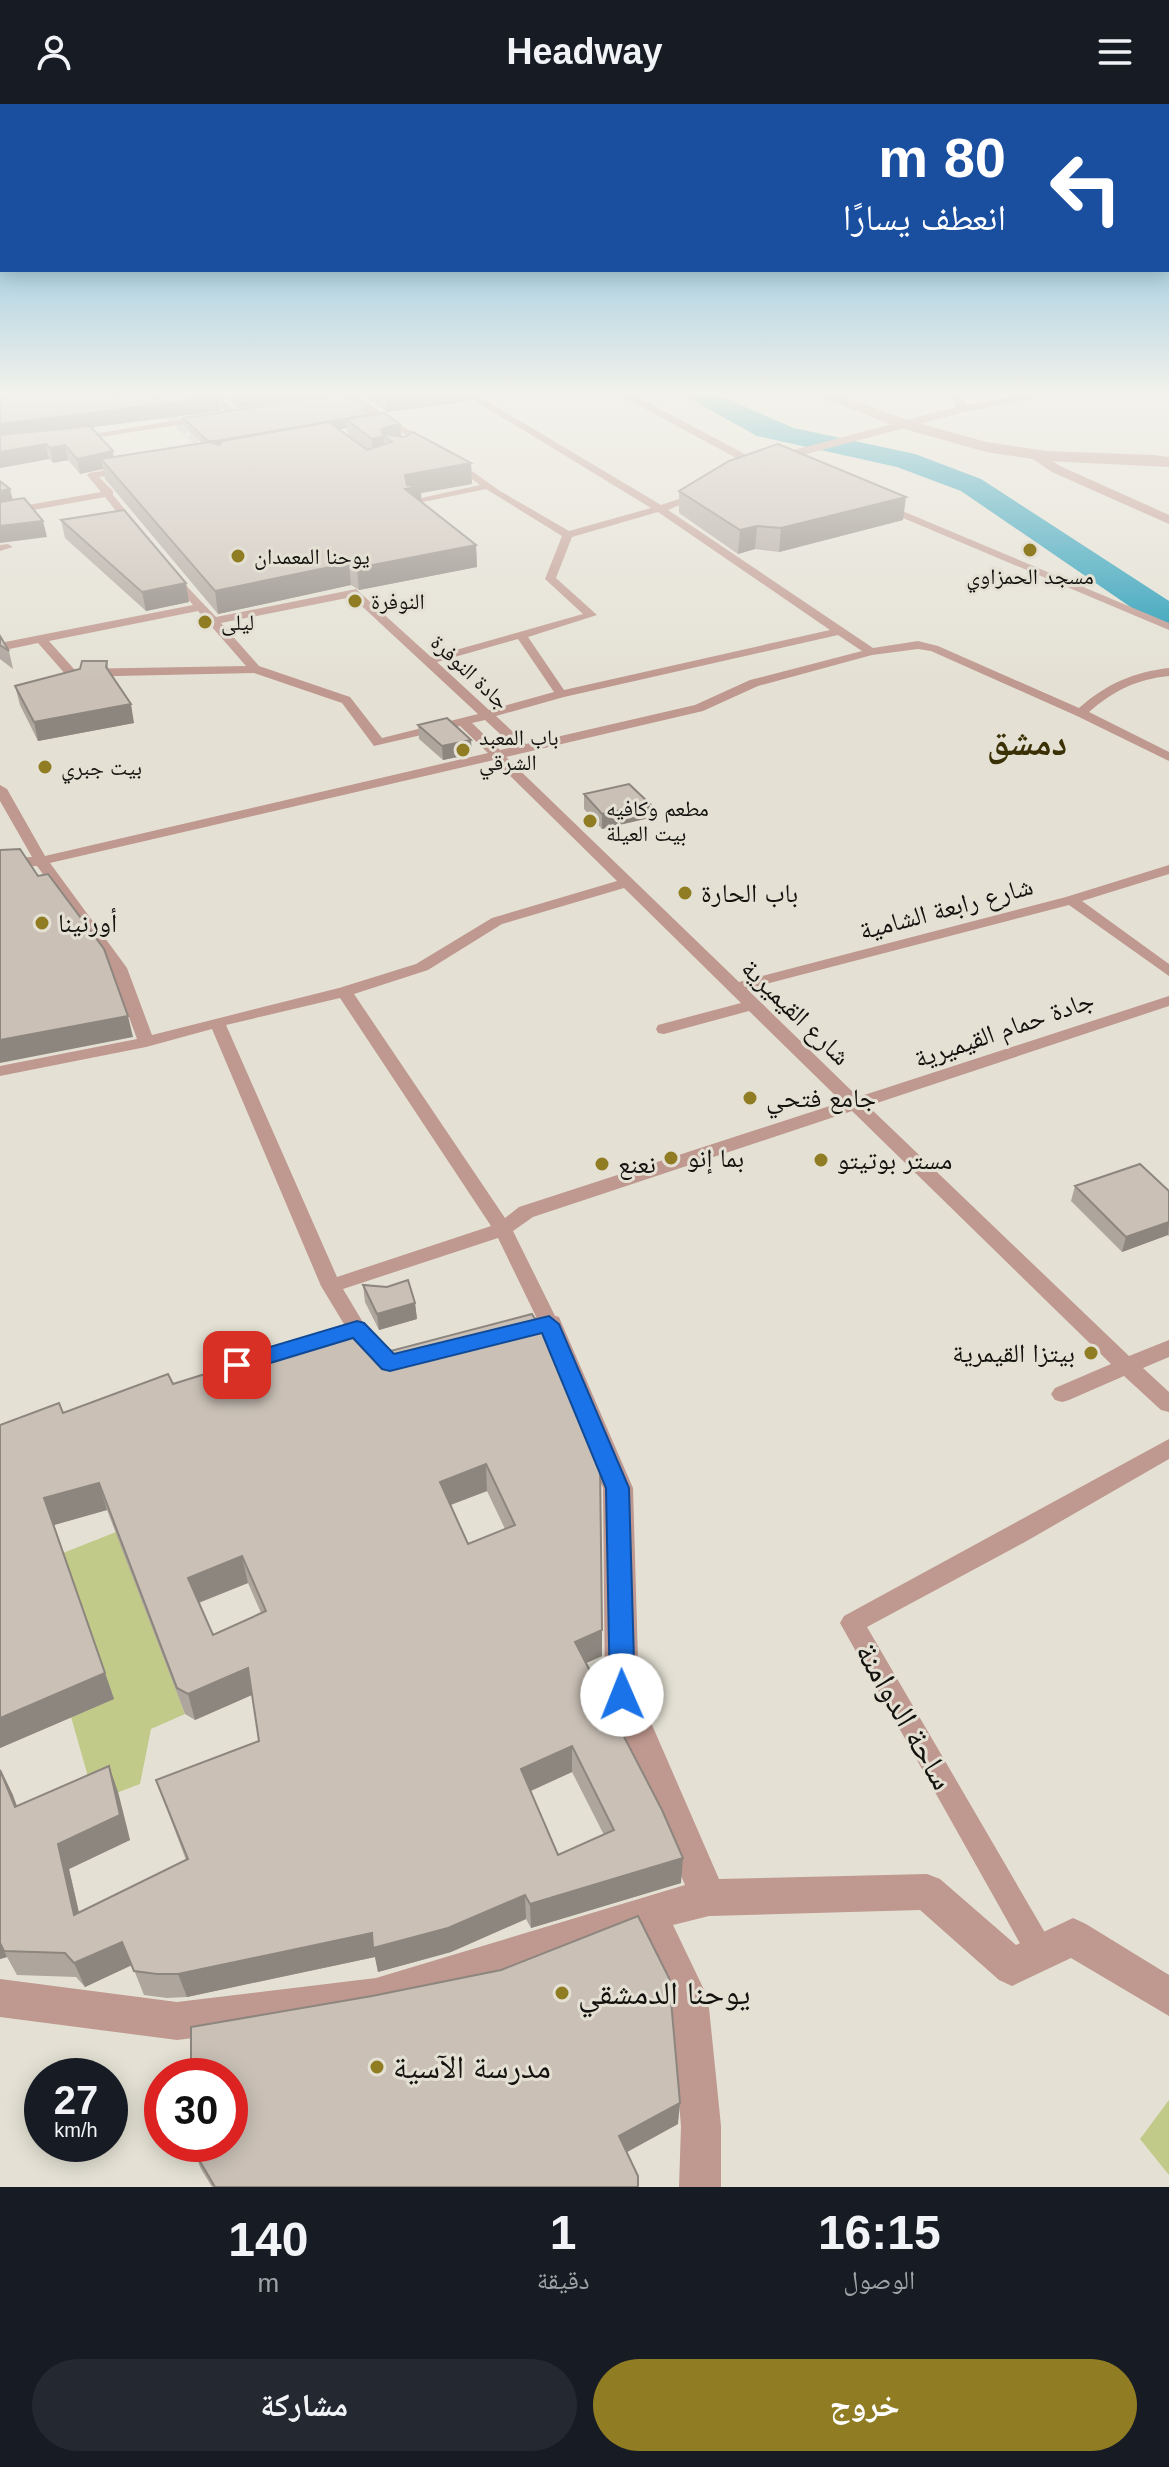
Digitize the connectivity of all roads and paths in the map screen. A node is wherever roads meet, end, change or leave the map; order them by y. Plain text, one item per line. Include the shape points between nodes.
1 (104, 488) edge
2 (478, 488) edge
3 (493, 488) edge
4 (625, 488) edge
5 (703, 488) edge
6 (1099, 488) edge
7 (108, 493) junction
8 (863, 497) edge
9 (413, 501) edge
10 (660, 509) junction
11 (0, 513) edge
12 (1169, 520) edge
13 (568, 535) junction
14 (144, 539) edge
15 (162, 562) edge
16 (199, 607) junction
17 (213, 621) junction
18 (1169, 627) edge
19 (840, 631) junction
20 (521, 635) junction
21 (41, 639) junction
22 (0, 647) edge
23 (871, 652) junction
24 (429, 661) junction
25 (255, 669) junction
26 (1169, 672) edge
27 (561, 694) junction
28 (1081, 713) junction
29 (488, 716) junction
30 (463, 722) junction
31 (523, 748) junction
32 (494, 754) junction
33 (1169, 757) edge
34 (0, 789) edge
35 (0, 861) edge
36 (41, 861) junction
37 (1169, 869) edge
38 (625, 883) junction
39 (1071, 900) junction
40 (1169, 971) edge
41 (733, 988) junction
42 (344, 992) junction
43 (1169, 1001) edge
44 (751, 1005) junction
45 (217, 1022) junction
46 (664, 1029) dead end
47 (146, 1042) junction
48 (0, 1071) edge
49 (856, 1106) junction
50 (503, 1229) junction
51 (331, 1286) junction
52 (549, 1324) junction
53 (357, 1329) junction
54 (327, 1338) edge
55 (476, 1342) edge
56 (1169, 1348) edge
57 (379, 1352) edge
58 (1125, 1364) junction
59 (1062, 1394) dead end
60 (1169, 1404) edge
61 (1169, 1448) edge
62 (709, 1898) junction
63 (647, 1913) junction
64 (1041, 1953) junction
65 (1169, 1997) edge
66 (0, 1998) edge
67 (700, 2187) edge

1 - 7 street
2 - 9 street
3 - 13 street
4 - 10 street
5 - 10 street
6 - 12 street
7 - 11 street
7 - 14 street
8 - 18 street
10 - 13 street
10 - 19 street
13 - 20 street via 550,579 591,615
15 - 16 street
16 - 17 street
16 - 21 street
17 - 24 street, جادة النوفرة via 353,592
17 - 25 street
19 - 23 street
19 - 27 street
20 - 24 street
20 - 27 street
21 - 22 street
21 - 25 street via 71,673
23 - 28 street via 918,645 934,648
23 - 31 street via 754,683 699,708
24 - 29 street, جادة النوفرة
25 - 30 street via 346,700 379,743
26 - 28 street via 1141,673 1099,696
27 - 29 street
28 - 33 street
29 - 30 street
29 - 31 street, جادة النوفرة
30 - 32 street, شارع القيميرية
31 - 32 street
32 - 36 street
32 - 38 street, شارع القيميرية
34 - 36 street
35 - 36 street
36 - 47 street via 119,968
37 - 39 street, شارع رابعة الشامية
38 - 41 street, شارع القيميرية
38 - 42 street via 497,921 422,967
39 - 40 street
39 - 41 street, شارع رابعة الشامية
41 - 44 street, شارع القيميرية
42 - 45 street
42 - 50 street
43 - 49 street, جادة حمام القيميرية
44 - 46 street
44 - 49 street, شارع القيميرية
45 - 47 street
45 - 51 street
47 - 48 street
49 - 50 street, جادة حمام القيميرية via 526,1212
49 - 58 street, شارع القيميرية
50 - 51 street, جادة حمام القيميرية
50 - 52 street
51 - 53 street
52 - 55 street
52 - 62 street via 618,1488 622,1695
53 - 54 street
53 - 57 street
56 - 58 street
58 - 59 street
58 - 60 street, شارع القيميرية
61 - 64 street, ساحة الدوامنة via 852,1623
62 - 63 street
62 - 64 street via 927,1892 1012,1967
63 - 66 street via 376,1997 177,2021
63 - 67 street via 689,1998 701,2126
64 - 65 street via 1073,1937

